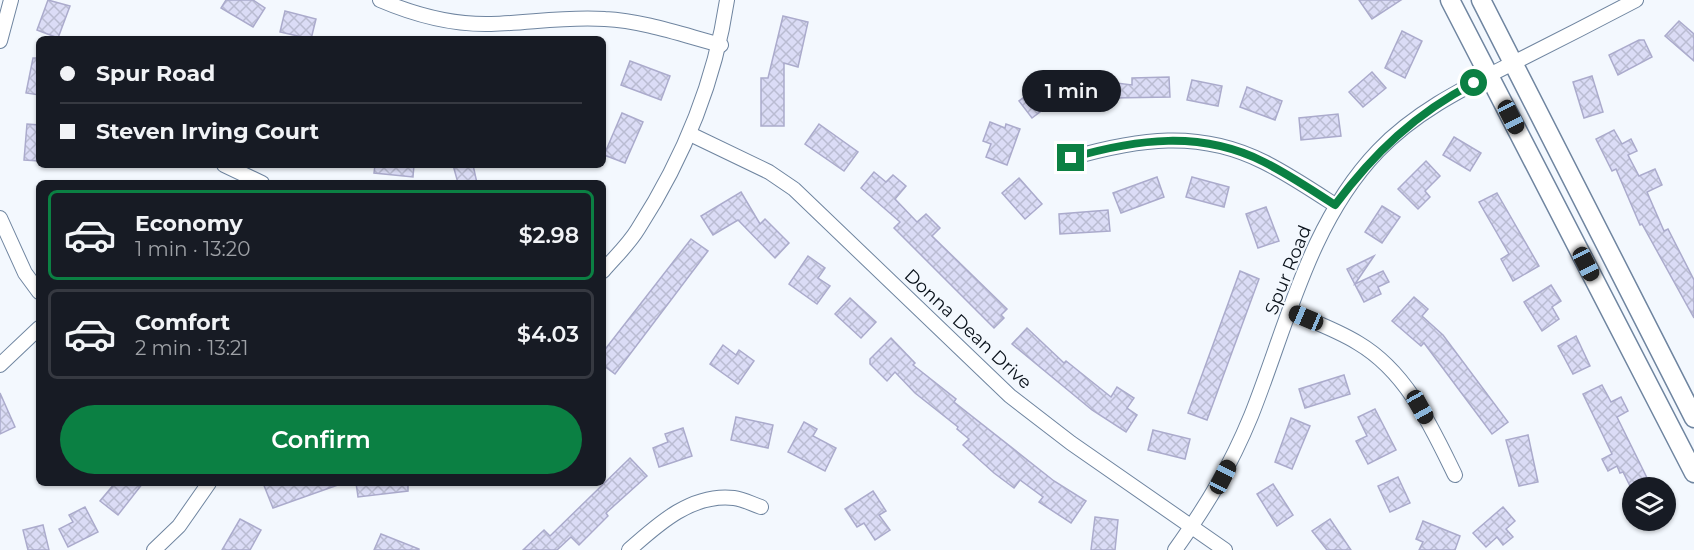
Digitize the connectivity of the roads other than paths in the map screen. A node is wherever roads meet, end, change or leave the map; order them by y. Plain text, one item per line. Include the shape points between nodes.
1 (11, 0) edge
2 (380, 0) edge
3 (728, 0) edge
4 (1450, 0) edge
5 (1481, 0) edge
6 (1636, 0) edge
7 (0, 41) edge
8 (721, 45) junction
9 (1514, 62) junction
10 (1490, 75) junction
11 (690, 134) junction
12 (1071, 158) dead end
13 (230, 168) edge
14 (256, 180) edge
15 (1335, 205) junction
16 (0, 218) edge
17 (606, 267) edge
18 (36, 288) edge
19 (1291, 312) junction
20 (36, 331) edge
21 (0, 365) edge
22 (1694, 418) edge
23 (1694, 473) edge
24 (1455, 475) dead end
25 (208, 486) edge
26 (760, 507) dead end
27 (1192, 527) junction
28 (154, 550) edge
29 (629, 550) edge
30 (1175, 550) edge
31 (1225, 550) edge

1 - 7 street
2 - 8 street via 415,13 464,22 617,20
3 - 8 street
4 - 10 main road
5 - 9 main road
6 - 9 street, Spur Road
8 - 11 street
9 - 10 street, Spur Road
9 - 22 main road
10 - 15 street, Spur Road via 1431,107 1392,138
10 - 23 main road
11 - 17 street via 638,230
11 - 27 street, Donna Dean Drive via 794,189 1010,396
12 - 15 street via 1120,144 1194,141 1232,149 1264,162
13 - 14 street
15 - 19 street, Spur Road
16 - 18 street
19 - 24 street via 1359,344 1387,366 1420,407
19 - 27 street, Spur Road via 1233,459
20 - 21 street
25 - 28 street
26 - 29 street via 735,498 704,502 674,513
27 - 30 street, Spur Road
27 - 31 street, Donna Dean Drive

